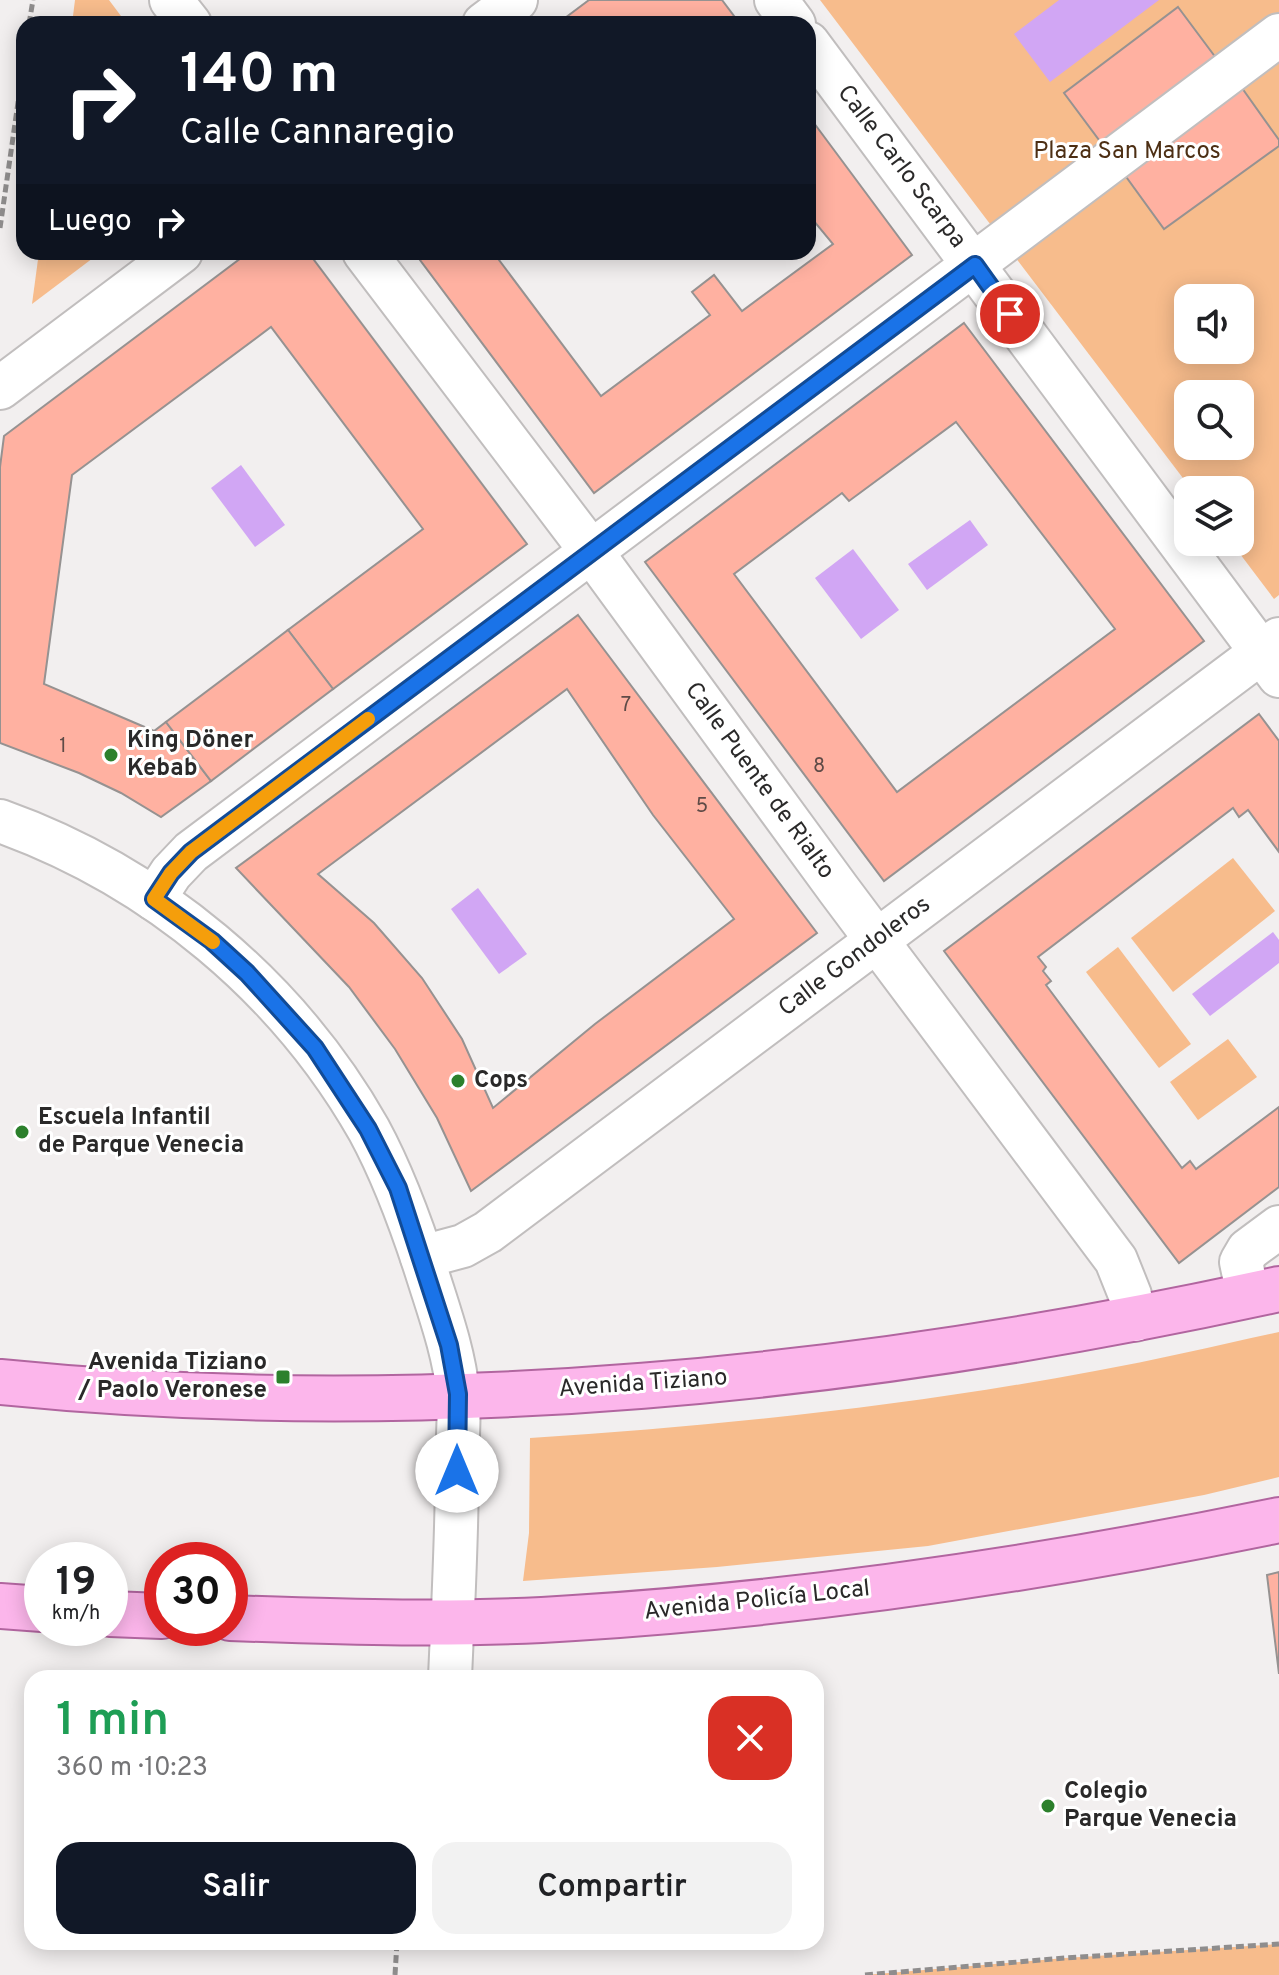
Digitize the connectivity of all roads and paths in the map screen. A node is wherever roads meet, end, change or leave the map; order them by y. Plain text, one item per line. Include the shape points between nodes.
1 (171, 0) edge
2 (516, 0) edge
3 (184, 16) edge
4 (495, 16) edge
5 (1279, 35) edge
6 (816, 54) edge
7 (16, 117) edge
8 (0, 228) edge
9 (170, 260) edge
10 (370, 260) edge
11 (975, 265) junction
12 (0, 388) edge
13 (591, 551) junction
14 (1273, 656) edge
15 (0, 821) edge
16 (154, 899) junction
17 (877, 941) junction
18 (1279, 1227) edge
19 (422, 1257) junction
20 (1264, 1292) edge
21 (1135, 1320) junction
22 (0, 1382) edge
23 (458, 1394) junction
24 (1279, 1520) edge
25 (0, 1606) edge
26 (24, 1608) edge
27 (248, 1618) edge
28 (452, 1622) junction
29 (450, 1670) edge
30 (1279, 1944) edge
31 (397, 1950) edge
32 (395, 1975) edge
33 (865, 1975) edge

1 - 3 street
2 - 4 street
5 - 11 street
6 - 11 street, Calle Carlo Scarpa
7 - 8 path
9 - 12 street
10 - 13 street, Calle Puente de Rialto
11 - 13 street
11 - 14 street, Calle Carlo Scarpa
13 - 16 street via 191,852
13 - 17 street, Calle Puente de Rialto
14 - 17 street, Calle Gondoleros
15 - 16 street via 67,849
16 - 19 street via 247,973 315,1048 368,1129 398,1188
17 - 19 street, Calle Gondoleros via 488,1232 463,1246
17 - 21 street, Calle Puente de Rialto via 1116,1260
18 - 20 street via 1248,1250 1241,1262
19 - 23 street
20 - 21 main road, Avenida Tiziano
21 - 23 main road, Avenida Tiziano via 830,1367 577,1390
22 - 23 main road, Avenida Tiziano via 190,1395
23 - 28 street
24 - 28 main road, Avenida Policía Local via 933,1583 627,1614
25 - 26 main road
27 - 28 main road, Avenida Policía Local
28 - 29 street
30 - 33 path
31 - 32 path

